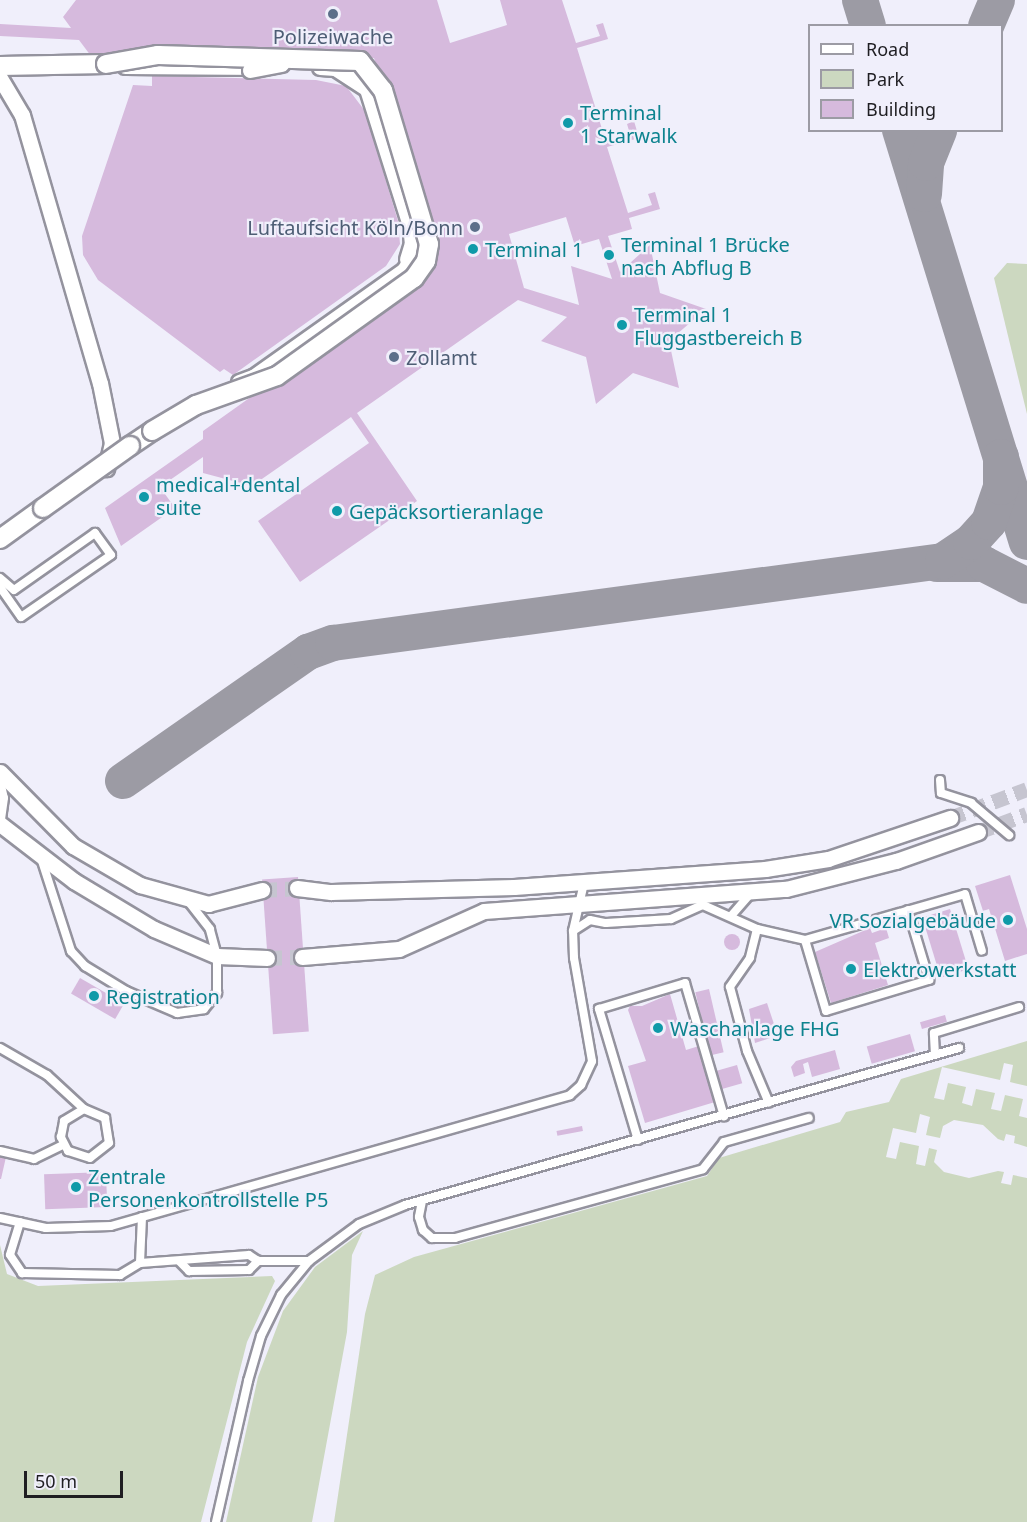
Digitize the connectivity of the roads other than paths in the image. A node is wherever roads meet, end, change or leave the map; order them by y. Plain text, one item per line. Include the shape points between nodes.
1 (0, 66) edge
2 (53, 72) junction
3 (0, 76) edge
4 (404, 270) junction
5 (105, 471) junction
6 (0, 539) edge
7 (0, 544) edge
8 (0, 578) edge
9 (0, 587) edge
10 (0, 772) edge
11 (940, 780) dead end
12 (0, 781) edge
13 (950, 818) tunnel mouth
14 (0, 825) edge
15 (978, 832) tunnel mouth
16 (1010, 836) dead end
17 (37, 852) junction
18 (584, 882) junction
19 (297, 888) tunnel mouth
20 (262, 890) tunnel mouth
21 (751, 893) junction
22 (188, 901) junction
23 (581, 905) junction
24 (908, 910) junction
25 (731, 916) junction
26 (757, 929) junction
27 (573, 931) junction
28 (805, 940) junction
29 (982, 951) dead end
30 (217, 956) junction
31 (302, 957) tunnel mouth
32 (267, 958) tunnel mouth
33 (1019, 1007) dead end
34 (0, 1048) edge
35 (959, 1048) dead end
36 (935, 1055) junction
37 (769, 1103) junction
38 (84, 1108) junction
39 (724, 1116) junction
40 (809, 1118) dead end
41 (638, 1140) junction
42 (63, 1145) junction
43 (0, 1151) edge
44 (422, 1201) junction
45 (142, 1217) junction
46 (0, 1218) edge
47 (20, 1222) junction
48 (258, 1261) junction
49 (309, 1261) junction
50 (140, 1263) junction
51 (180, 1263) junction
52 (216, 1522) edge

1 - 6 street, bridge via 106,64 158,55 360,61 383,90 429,244 426,261 414,278 277,376 187,410
2 - 3 street
2 - 4 street via 84,66 336,68 354,77 367,89 410,225 412,243
2 - 4 street, bridge via 250,70 269,63 337,63 359,73 377,95 419,233 419,247
3 - 5 street via 22,115 100,383 112,443
4 - 5 street via 253,377 199,396
5 - 7 street
8 - 9 lane via 14,590 95,533 111,555 21,617
10 - 22 street via 73,846 140,885
11 - 16 lane via 941,793 970,803
12 - 14 lane
13 - 18 street via 828,859 765,869
14 - 17 street
15 - 21 street via 835,879
17 - 30 street via 154,929
17 - 30 lane via 71,951 85,966 134,996 177,1013 204,1009 217,993
18 - 19 street via 397,891
18 - 23 lane
20 - 22 street via 225,903
21 - 23 street
21 - 25 lane
22 - 30 lane via 210,929
23 - 27 lane
23 - 31 street via 484,911 399,949
24 - 28 lane
24 - 28 lane via 929,980 826,1011
24 - 29 lane via 965,894
25 - 26 lane
25 - 27 lane via 703,905 671,919 606,923 590,920
26 - 28 lane
26 - 37 lane via 750,958 730,987 747,1052
27 - 45 lane via 578,999 592,1060 581,1085 570,1095
30 - 32 street
33 - 36 lane via 934,1033
34 - 38 lane via 66,1088
35 - 36 lane
36 - 37 lane
37 - 39 lane
38 - 42 lane via 64,1121
38 - 42 lane via 105,1118 109,1143 90,1158 75,1156
39 - 41 lane
39 - 41 lane via 684,983 599,1009
40 - 44 lane via 724,1142 703,1169 455,1238 432,1238 423,1230 418,1217
41 - 44 lane
42 - 43 lane via 34,1160
44 - 49 lane via 359,1224
45 - 47 lane via 78,1229
45 - 50 lane
46 - 47 lane
47 - 50 lane via 10,1255 16,1268 28,1275 120,1275
48 - 49 lane
48 - 51 lane via 249,1255 191,1257
48 - 51 lane via 249,1270 189,1271
49 - 52 lane via 281,1295 261,1336
50 - 51 lane

